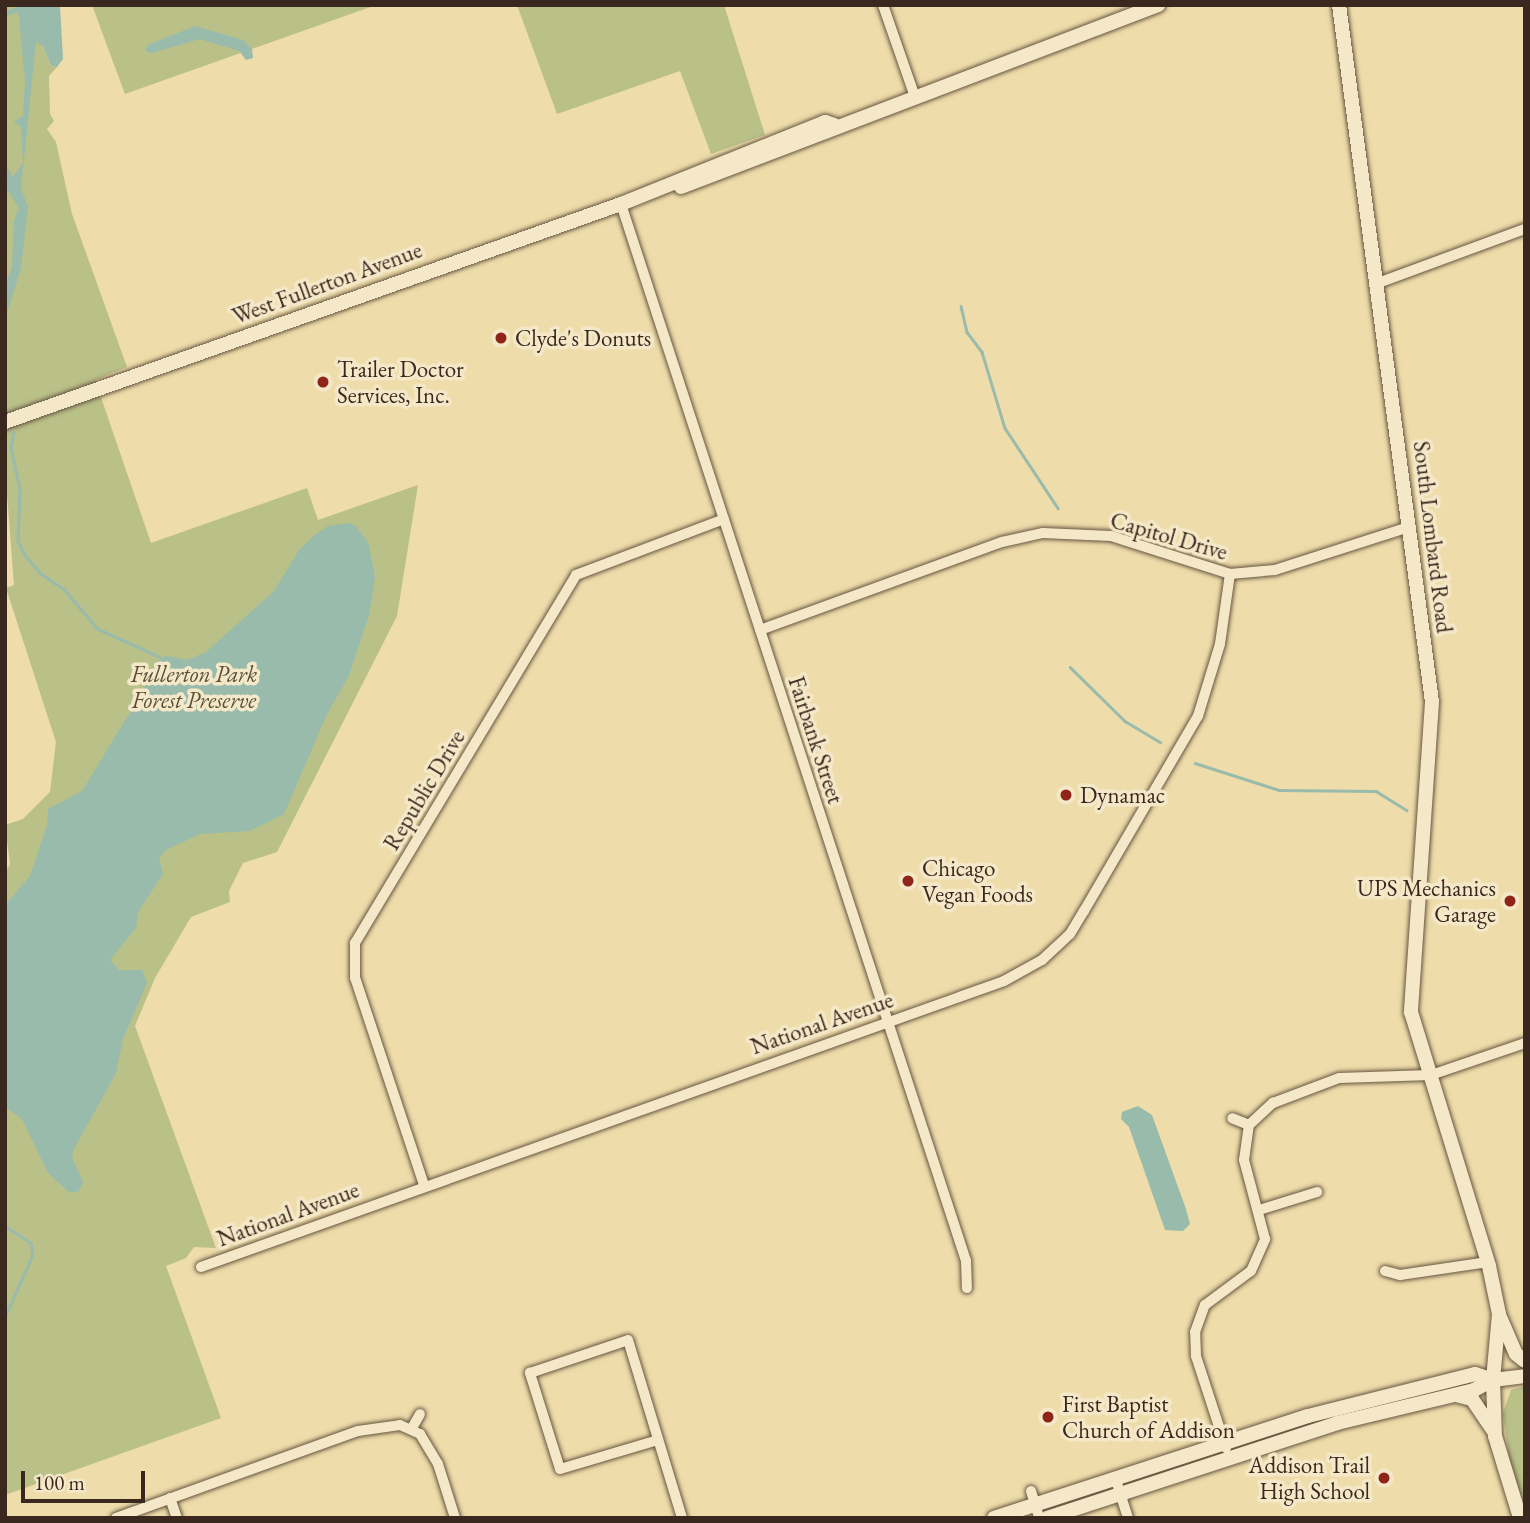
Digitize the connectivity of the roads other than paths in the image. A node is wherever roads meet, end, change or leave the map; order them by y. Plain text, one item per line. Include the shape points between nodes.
1 (883, 5) edge
2 (1157, 5) edge
3 (1339, 5) edge
4 (915, 97) junction
5 (621, 204) junction
6 (1525, 229) edge
7 (1378, 283) junction
8 (5, 422) edge
9 (724, 519) junction
10 (1409, 527) junction
11 (1230, 574) junction
12 (760, 630) junction
13 (888, 1020) junction
14 (1525, 1043) edge
15 (1432, 1079) junction
16 (1232, 1118) dead end
17 (1249, 1125) junction
18 (424, 1185) junction
19 (1317, 1192) dead end
20 (1259, 1210) junction
21 (1488, 1262) junction
22 (201, 1267) dead end
23 (1385, 1271) dead end
24 (967, 1288) dead end
25 (1499, 1314) junction
26 (1525, 1361) edge
27 (1525, 1376) edge
28 (1493, 1380) junction
29 (1455, 1395) junction
30 (420, 1414) dead end
31 (1335, 1416) junction
32 (412, 1429) junction
33 (1495, 1436) junction
34 (658, 1440) junction
35 (1225, 1442) junction
36 (1229, 1457) junction
37 (1115, 1477) junction
38 (1120, 1493) junction
39 (170, 1498) junction
40 (1035, 1504) edge
41 (116, 1518) edge
42 (177, 1518) edge
43 (455, 1518) edge
44 (682, 1518) edge
45 (993, 1518) edge
46 (1047, 1518) edge
47 (1128, 1518) edge
48 (1520, 1518) edge

1 - 4 street
2 - 4 street, West Fullerton Avenue
3 - 7 street, South Lombard Road
4 - 5 street, West Fullerton Avenue via 676,189 666,188
5 - 8 street, West Fullerton Avenue
5 - 9 street, Fairbank Street
6 - 7 street
7 - 10 street, South Lombard Road
9 - 12 street, Fairbank Street
9 - 18 street, Republic Drive via 576,575 355,943 355,978
10 - 11 street, Capitol Drive via 1275,570
10 - 15 street, South Lombard Road via 1432,702 1411,1012
11 - 12 street, Capitol Drive via 1121,538 1043,533 1002,542
11 - 13 street, National Avenue via 1220,644 1198,716 1070,934 1014,977
12 - 13 street, Fairbank Street
13 - 18 street, National Avenue
13 - 24 street, Fairbank Street via 966,1261
14 - 15 street
15 - 17 street via 1339,1078 1273,1103
15 - 21 street, South Lombard Road
16 - 17 street
17 - 20 street via 1244,1160
18 - 22 street, National Avenue
19 - 20 street
20 - 35 street via 1265,1239 1260,1258 1245,1278 1205,1305 1195,1332 1196,1356
21 - 23 street via 1400,1275
21 - 25 street, South Lombard Road
25 - 26 street via 1516,1354
25 - 28 street, South Lombard Road
27 - 28 street
28 - 29 street
28 - 31 street via 1475,1374
28 - 33 street, South Lombard Road
29 - 31 street
29 - 33 street via 1472,1399 1488,1417
30 - 32 street
31 - 35 street
31 - 36 street
32 - 39 street via 379,1425
32 - 43 street via 438,1464
33 - 48 street
34 - 34 street via 628,1340 530,1373 560,1469
34 - 44 street
35 - 36 street
35 - 37 street
36 - 38 street
37 - 38 street
37 - 40 street
38 - 46 street
38 - 47 street
39 - 41 street
39 - 42 street
40 - 45 street

